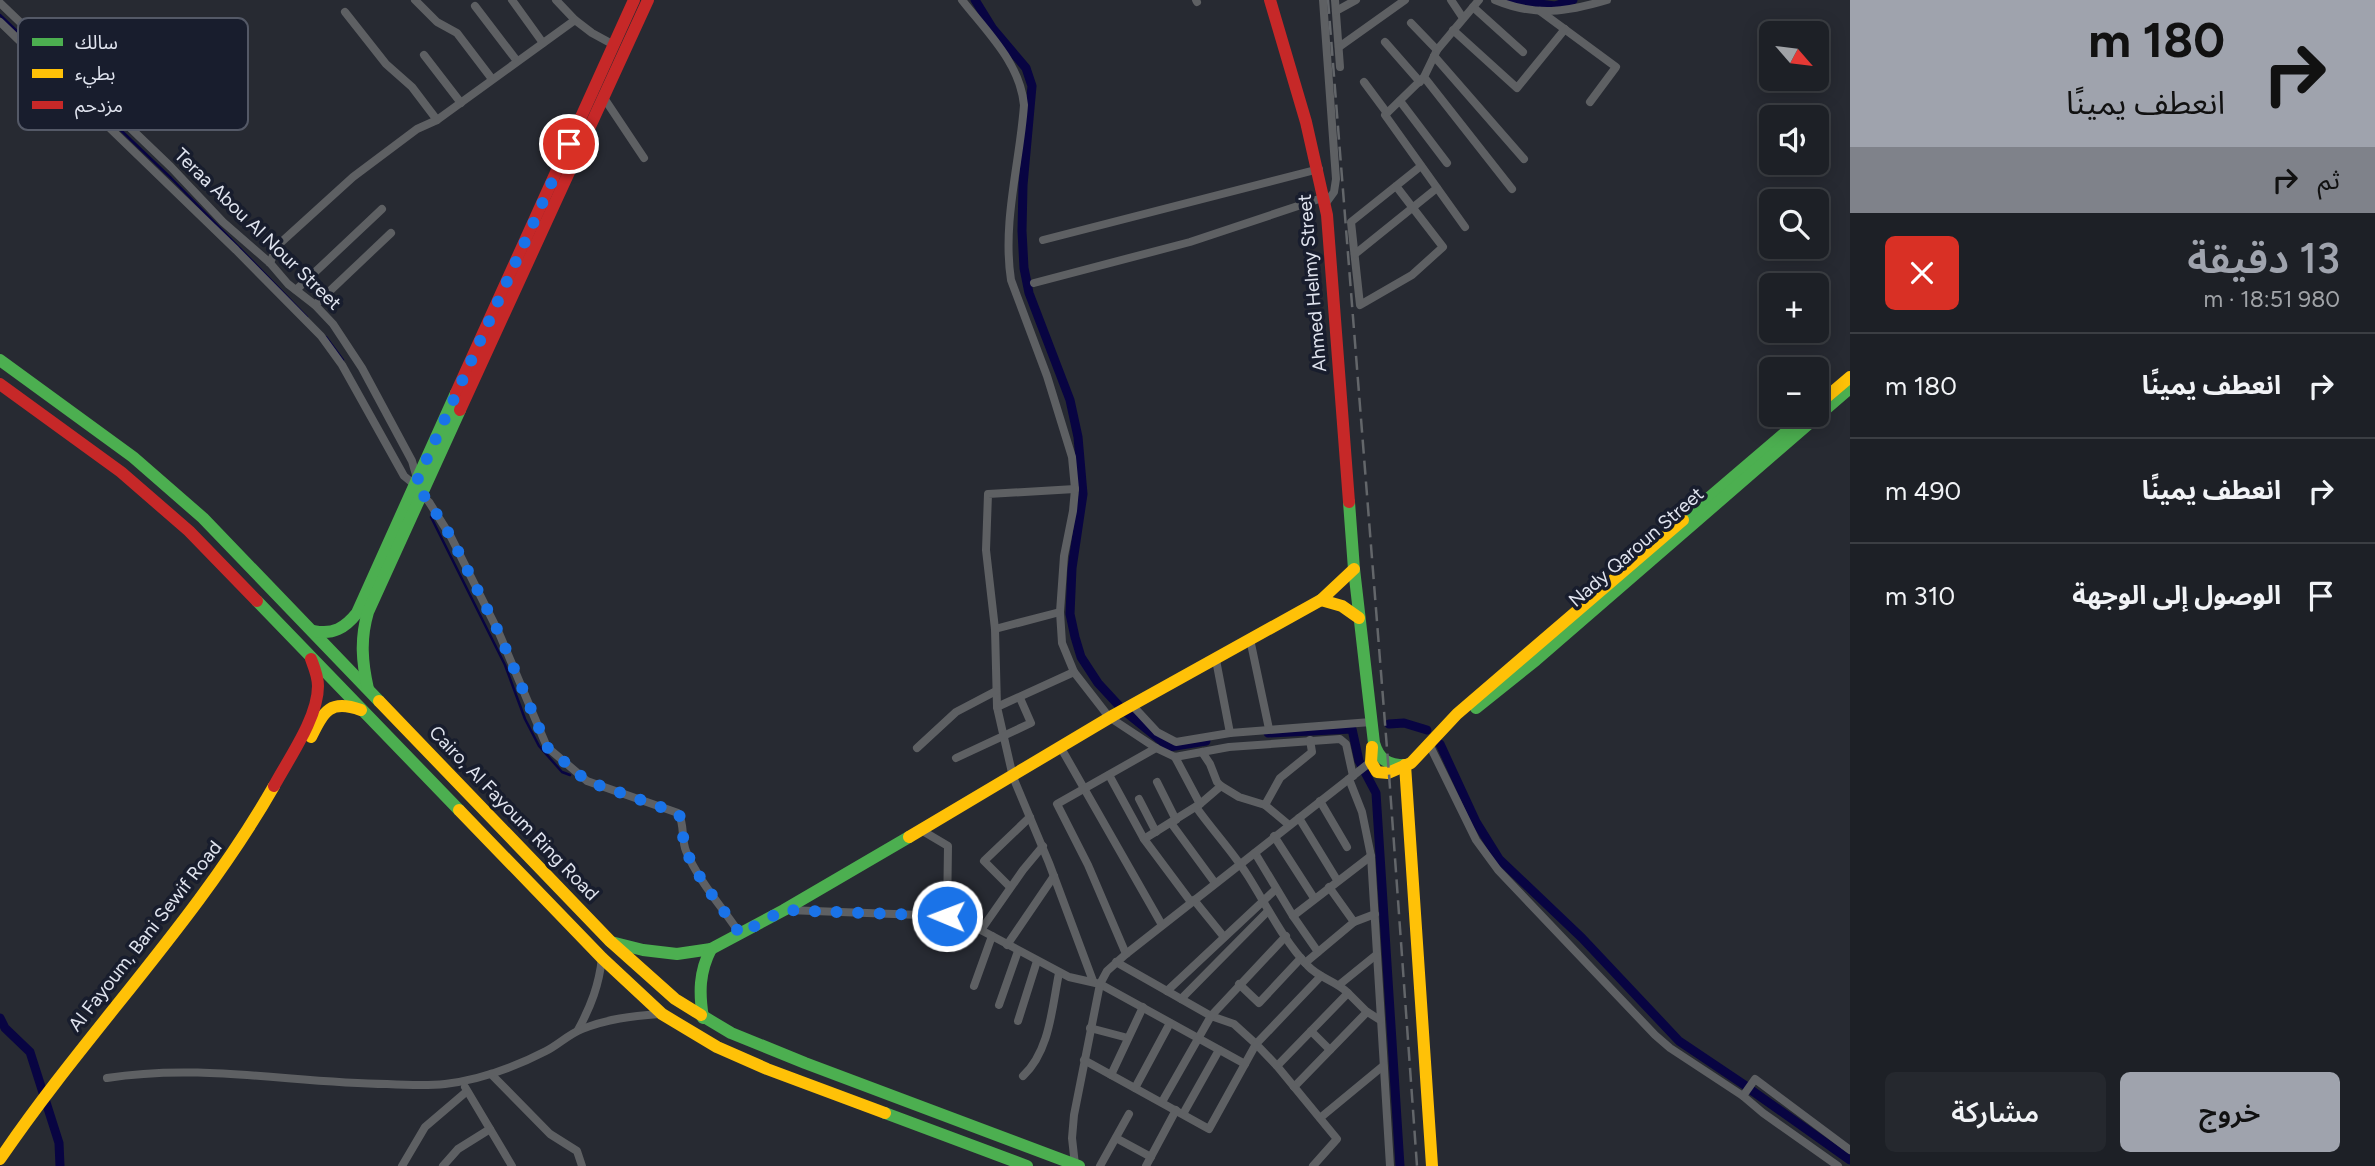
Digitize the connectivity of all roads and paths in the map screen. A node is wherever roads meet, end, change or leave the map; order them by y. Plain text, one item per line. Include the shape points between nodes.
1 (415, 0) edge
2 (512, 0) edge
3 (556, 0) edge
4 (634, 0) edge
5 (648, 0) edge
6 (962, 0) edge
7 (1270, 0) edge
8 (1323, 0) edge
9 (1335, 0) edge
10 (1356, 0) edge
11 (1405, 0) edge
12 (1451, 0) edge
13 (1495, 0) edge
14 (1607, 0) edge
15 (0, 3) edge
16 (1476, 3) edge
17 (475, 6) dead end
18 (1336, 11) junction
19 (1540, 11) junction
20 (345, 12) dead end
21 (1463, 18) junction
22 (18, 20) edge
23 (575, 20) junction
24 (0, 22) edge
25 (1411, 23) dead end
26 (1564, 29) junction
27 (1453, 30) junction
28 (18, 39) edge
29 (1385, 42) dead end
30 (543, 43) junction
31 (614, 45) junction
32 (1339, 47) junction
33 (1523, 52) dead end
34 (1435, 53) junction
35 (424, 55) dead end
36 (516, 61) junction
37 (1340, 67) dead end
38 (492, 79) junction
39 (1422, 79) junction
40 (1364, 82) dead end
41 (604, 98) junction
42 (1400, 101) junction
43 (1590, 102) dead end
44 (461, 103) junction
45 (1387, 113) junction
46 (437, 120) junction
47 (112, 130) edge
48 (132, 130) edge
49 (644, 158) dead end
50 (1524, 159) dead end
51 (1447, 163) dead end
52 (1421, 166) junction
53 (1319, 169) junction
54 (1396, 187) junction
55 (1437, 188) junction
56 (1512, 189) dead end
57 (1326, 200) junction
58 (1412, 208) junction
59 (382, 209) dead end
60 (1465, 227) dead end
61 (391, 233) dead end
62 (1043, 240) dead end
63 (1355, 254) junction
64 (270, 263) junction
65 (1034, 283) dead end
66 (296, 290) junction
67 (315, 305) junction
68 (496, 320) junction
69 (0, 360) edge
70 (1850, 377) edge
71 (0, 384) edge
72 (1850, 388) edge
73 (1829, 394) edge
74 (1793, 427) edge
75 (1075, 489) junction
76 (418, 490) junction
77 (1659, 547) junction
78 (1353, 569) junction
79 (256, 572) junction
80 (242, 584) junction
81 (1321, 600) junction
82 (1060, 612) junction
83 (1359, 618) junction
84 (995, 629) junction
85 (313, 631) junction
86 (1250, 639) junction
87 (309, 654) junction
88 (1216, 660) junction
89 (1074, 672) junction
90 (368, 689) junction
91 (996, 691) junction
92 (1020, 698) junction
93 (1129, 706) junction
94 (997, 707) junction
95 (367, 712) junction
96 (1111, 716) junction
97 (1371, 722) junction
98 (1269, 729) junction
99 (1230, 733) junction
100 (1002, 736) junction
101 (1310, 740) junction
102 (1430, 746) junction
103 (917, 748) dead end
104 (1061, 748) junction
105 (1156, 748) junction
106 (1202, 752) junction
107 (1175, 757) junction
108 (956, 758) dead end
109 (1372, 762) junction
110 (1405, 765) junction
111 (1109, 775) junction
112 (1352, 776) junction
113 (1013, 777) junction
114 (1157, 782) dead end
115 (1221, 786) junction
116 (1083, 789) junction
117 (471, 795) junction
118 (1139, 799) dead end
119 (1320, 801) junction
120 (1265, 805) junction
121 (1198, 806) junction
122 (457, 809) junction
123 (1030, 817) junction
124 (1299, 818) junction
125 (1173, 821) junction
126 (1289, 825) junction
127 (921, 830) junction
128 (1156, 832) junction
129 (1274, 836) junction
130 (1144, 839) junction
131 (1043, 846) junction
132 (1347, 847) dead end
133 (1255, 853) junction
134 (1371, 856) junction
135 (1240, 864) junction
136 (1054, 876) junction
137 (1337, 880) junction
138 (1215, 883) junction
139 (1010, 887) junction
140 (1329, 887) junction
141 (1276, 890) junction
142 (1314, 898) junction
143 (1193, 901) junction
144 (1263, 901) junction
145 (784, 910) junction
146 (1268, 911) junction
147 (1375, 914) junction
148 (947, 916) junction
149 (1293, 916) junction
150 (1354, 922) junction
151 (1162, 925) junction
152 (981, 930) junction
153 (740, 934) junction
154 (992, 936) junction
155 (1286, 936) junction
156 (1224, 937) junction
157 (610, 942) junction
158 (1007, 945) junction
159 (711, 949) junction
160 (1018, 951) junction
161 (1318, 952) junction
162 (1126, 954) junction
163 (1377, 955) junction
164 (602, 958) junction
165 (1037, 961) junction
166 (1303, 961) junction
167 (1116, 962) junction
168 (1059, 972) junction
169 (1321, 976) junction
170 (1096, 983) junction
171 (1239, 984) junction
172 (1339, 985) junction
173 (974, 986) dead end
174 (1167, 991) junction
175 (1348, 993) junction
176 (1181, 999) junction
177 (999, 1005) dead end
178 (1143, 1007) junction
179 (1367, 1012) junction
180 (662, 1014) junction
181 (1212, 1016) junction
182 (703, 1018) junction
183 (1380, 1020) junction
184 (1018, 1021) dead end
185 (1170, 1023) junction
186 (1090, 1028) junction
187 (578, 1030) junction
188 (1311, 1031) junction
189 (1198, 1037) junction
190 (1128, 1038) junction
191 (1256, 1044) junction
192 (1219, 1050) junction
193 (1330, 1050) junction
194 (1084, 1060) junction
195 (1245, 1064) junction
196 (1277, 1066) junction
197 (1383, 1066) junction
198 (491, 1074) junction
199 (1111, 1075) junction
200 (1023, 1076) dead end
201 (107, 1078) dead end
202 (463, 1081) junction
203 (1294, 1087) junction
204 (1135, 1088) junction
205 (466, 1092) junction
206 (1743, 1096) junction
207 (902, 1100) junction
208 (1162, 1102) junction
209 (1180, 1112) junction
210 (1129, 1114) dead end
211 (895, 1116) junction
212 (1320, 1118) junction
213 (28, 1119) junction
214 (490, 1129) junction
215 (1116, 1138) junction
216 (1850, 1150) edge
217 (1151, 1157) junction
218 (0, 1159) edge
219 (1077, 1165) edge
220 (1317, 1165) edge
221 (402, 1166) edge
222 (443, 1166) edge
223 (512, 1166) edge
224 (582, 1166) edge
225 (1027, 1166) edge
226 (1100, 1166) edge
227 (1146, 1166) edge
228 (1390, 1166) edge
229 (1432, 1166) edge
230 (1838, 1166) edge

1 - 38 street via 437,22 457,33
2 - 30 street
3 - 23 street
4 - 31 main road
5 - 41 main road
6 - 75 street via 1004,53 1022,88 1023,121 1011,218 1011,280 1066,434
7 - 53 main road, Ahmed Helmy Street
8 - 57 street via 1336,179 1334,192
9 - 18 street
10 - 18 street
11 - 32 street
12 - 21 street
13 - 19 street
14 - 19 street via 1563,11
15 - 22 street, Teraa Abou Al Nour Street
16 - 21 street
16 - 33 street
17 - 36 street
18 - 32 street
19 - 26 street
20 - 46 street
21 - 27 street
23 - 30 street
23 - 31 street
24 - 28 street, Teraa Abou Al Nour Street
25 - 34 street
26 - 27 street via 1517,88
26 - 43 street via 1616,66
27 - 34 street
29 - 39 street
30 - 36 street
31 - 68 main road
32 - 37 street
34 - 39 street
34 - 50 street
35 - 44 street
36 - 38 street
38 - 44 street
39 - 42 street
39 - 56 street
40 - 45 street
41 - 49 street
41 - 68 main road
42 - 45 street
42 - 51 street
44 - 46 street
45 - 52 street
46 - 64 street via 417,129 352,177 277,246
47 - 76 street, Teraa Abou Al Nour Street via 321,336 404,476
48 - 64 street, Teraa Abou Al Nour Street
52 - 54 street
52 - 55 street
53 - 57 main road, Ahmed Helmy Street
53 - 62 street
54 - 58 street
54 - 63 street via 1351,222
55 - 58 street
55 - 60 street
57 - 65 street
57 - 78 main road, Ahmed Helmy Street
58 - 63 street
58 - 63 street via 1443,247 1412,275 1360,305
59 - 66 street
61 - 67 street
64 - 66 street, Teraa Abou Al Nour Street
66 - 67 street, Teraa Abou Al Nour Street
67 - 76 street, Teraa Abou Al Nour Street via 362,368 412,461
68 - 76 main road
69 - 79 main road, Cairo, Al Fayoum Ring Road via 157,476
70 - 73 main road
71 - 80 main road, Cairo, Al Fayoum Ring Road via 144,491
72 - 77 main road, Nady Qaroun Street
74 - 77 main road, Nady Qaroun Street
75 - 82 street
75 - 84 street via 988,494 986,550
76 - 85 main road via 352,620 338,631
76 - 90 main road via 363,629 361,657
76 - 153 street via 451,537 499,633 547,747 587,781 678,813 685,848
77 - 102 main road, Nady Qaroun Street via 1536,660 1444,730
78 - 81 main road
78 - 83 main road, Ahmed Helmy Street
79 - 80 main road
79 - 85 main road, Cairo, Al Fayoum Ring Road
80 - 87 main road, Cairo, Al Fayoum Ring Road
81 - 83 main road via 1333,601
81 - 86 main road
82 - 84 street
82 - 89 street via 1062,643
83 - 97 main road, Ahmed Helmy Street
84 - 91 street
85 - 90 main road, Cairo, Al Fayoum Ring Road
86 - 88 main road
86 - 98 street
87 - 95 main road, Cairo, Al Fayoum Ring Road
87 - 213 main road, Al Fayoum, Bani Sewif Road via 317,675 317,697 254,824 201,901 47,1089
88 - 93 main road
88 - 99 street
89 - 92 street
89 - 96 street
90 - 117 main road, Cairo, Al Fayoum Ring Road
91 - 94 street
91 - 103 street via 956,712
92 - 94 street
92 - 100 street via 1031,723
93 - 96 main road
93 - 99 street via 1157,732 1176,742
94 - 100 street
95 - 122 main road, Cairo, Al Fayoum Ring Road
95 - 213 main road, Al Fayoum, Bani Sewif Road via 339,704 322,715 279,801 233,875 107,1033
96 - 104 main road
96 - 105 street
97 - 98 street
97 - 109 main road, Ahmed Helmy Street
98 - 99 street
100 - 108 street
100 - 113 street
101 - 106 street
101 - 112 street via 1343,740
101 - 120 street via 1312,752 1280,778
102 - 110 main road, Nady Qaroun Street
102 - 206 street via 1476,840 1513,887 1661,1041
104 - 113 main road
104 - 116 street
105 - 107 street
105 - 111 street
106 - 107 street
106 - 115 street
107 - 121 street
109 - 110 main road, Nady Qaroun Street via 1382,774 1395,773
109 - 112 street
110 - 229 main road
111 - 116 street
111 - 130 street
112 - 119 street
112 - 134 street
113 - 123 street
113 - 127 main road
114 - 125 street
115 - 120 street
115 - 121 street
116 - 151 street
116 - 162 street via 1057,804
117 - 122 main road
117 - 157 main road, Cairo, Al Fayoum Ring Road
118 - 128 street
119 - 124 street
119 - 132 street
120 - 126 street
121 - 125 street
121 - 135 street
122 - 164 main road, Cairo, Al Fayoum Ring Road
123 - 131 street
123 - 139 street via 984,862
124 - 126 street
124 - 137 street
125 - 128 street
125 - 138 street
126 - 129 street
127 - 145 main road
127 - 148 street via 948,846
128 - 130 street
129 - 133 street
129 - 142 street
130 - 143 street
131 - 136 street
131 - 139 street
133 - 135 street
133 - 141 street
134 - 137 street
134 - 147 street
135 - 138 street
135 - 144 street
136 - 158 street
136 - 170 street
137 - 140 street
138 - 143 street
139 - 152 street
140 - 142 street
140 - 150 street
141 - 144 street
141 - 149 street
142 - 149 street
143 - 151 street
143 - 156 street
144 - 146 street
144 - 156 street
145 - 148 street
145 - 153 main road
146 - 155 street
146 - 176 street
147 - 150 street
147 - 163 street
148 - 152 street
149 - 161 street
150 - 161 street
151 - 162 street
152 - 154 street
153 - 159 main road
154 - 158 street
154 - 173 street
155 - 166 street
155 - 171 street
156 - 174 street
157 - 159 main road via 677,954
157 - 182 main road, Cairo, Al Fayoum Ring Road
158 - 160 street
159 - 182 main road via 699,979
160 - 165 street
160 - 177 street
161 - 166 street
162 - 167 street
163 - 172 street
163 - 183 street
164 - 180 main road, Cairo, Al Fayoum Ring Road
164 - 187 street via 594,999
165 - 168 street
165 - 184 street
166 - 169 street
166 - 171 street via 1259,1003
167 - 170 street
167 - 174 street
168 - 170 street
168 - 200 street via 1045,1039 1033,1067
169 - 172 street
169 - 191 street
170 - 178 street
170 - 186 street
171 - 181 street
172 - 175 street
174 - 176 street
175 - 179 street
175 - 188 street
176 - 181 street
178 - 185 street
178 - 190 street
179 - 183 street
179 - 193 street
180 - 187 street via 623,1017
180 - 211 main road, Cairo, Al Fayoum Ring Road via 766,1069
181 - 189 street
181 - 191 street via 1234,1024
182 - 207 main road, Cairo, Al Fayoum Ring Road via 760,1046
183 - 197 street
185 - 189 street
185 - 204 street
186 - 190 street
186 - 194 street
187 - 198 street via 548,1050
188 - 193 street
188 - 196 street
189 - 192 street
189 - 208 street
190 - 199 street
191 - 195 street
191 - 196 street
192 - 195 street
192 - 209 street
193 - 203 street
194 - 199 street
194 - 219 street via 1072,1138
195 - 209 street via 1209,1129
196 - 203 street
197 - 212 street
197 - 228 street
198 - 202 street
198 - 224 street via 550,1134 578,1152
199 - 204 street
201 - 202 street via 184,1071 354,1084
202 - 205 street
203 - 212 street
204 - 208 street
205 - 214 street
205 - 221 street via 425,1127
206 - 216 street via 1755,1079
206 - 230 street
207 - 211 main road
207 - 219 main road, Cairo, Al Fayoum Ring Road
208 - 209 street
209 - 217 street
210 - 215 street
211 - 225 main road, Cairo, Al Fayoum Ring Road
212 - 220 street via 1337,1139
213 - 218 main road, Al Fayoum, Bani Sewif Road
214 - 222 street via 458,1149
214 - 223 street
215 - 217 street
215 - 226 street
217 - 227 street

